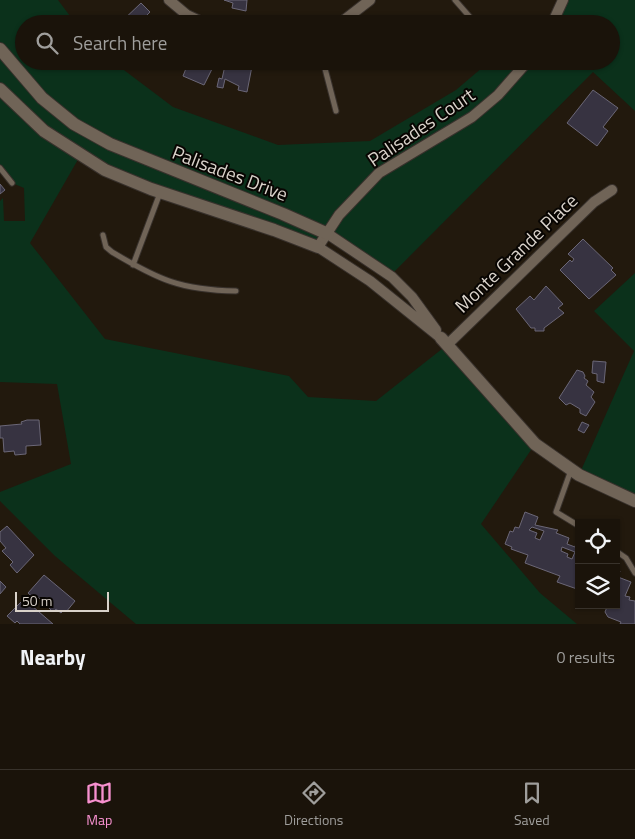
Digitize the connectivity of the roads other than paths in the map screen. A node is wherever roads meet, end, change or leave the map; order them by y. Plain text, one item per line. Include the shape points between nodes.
1 (169, 0) edge
2 (370, 0) edge
3 (455, 0) edge
4 (563, 0) edge
5 (187, 15) edge
6 (351, 15) edge
7 (468, 15) edge
8 (556, 15) edge
9 (0, 49) edge
10 (15, 66) edge
11 (18, 70) edge
12 (325, 70) edge
13 (520, 70) edge
14 (0, 89) edge
15 (336, 111) dead end
16 (0, 168) edge
17 (12, 183) dead end
18 (612, 190) dead end
19 (160, 192) junction
20 (328, 234) junction
21 (103, 235) dead end
22 (318, 247) junction
23 (133, 265) junction
24 (236, 291) dead end
25 (444, 342) junction
26 (571, 469) junction
27 (635, 501) edge
28 (575, 524) edge
29 (620, 554) edge
30 (635, 573) edge

1 - 5 street
2 - 6 street
3 - 7 lane
4 - 8 street
9 - 10 street, Palisades Drive
11 - 20 street, Palisades Drive via 42,98 74,124 110,144
12 - 15 lane
13 - 20 street, Palisades Court via 472,117 379,174 339,215
14 - 19 street, Palisades Drive via 44,131 79,155
16 - 17 lane
18 - 25 street, Monte Grande Place via 594,202
19 - 22 street, Palisades Drive
19 - 23 lane
20 - 22 street, Palisades Court
20 - 25 street, Palisades Drive via 392,277 412,297
21 - 23 lane via 106,248
22 - 25 street, Palisades Drive via 370,281
23 - 24 lane via 183,287
25 - 26 street, Palisades Drive via 534,444
26 - 27 street, Palisades Drive
26 - 28 lane via 556,512
29 - 30 lane

